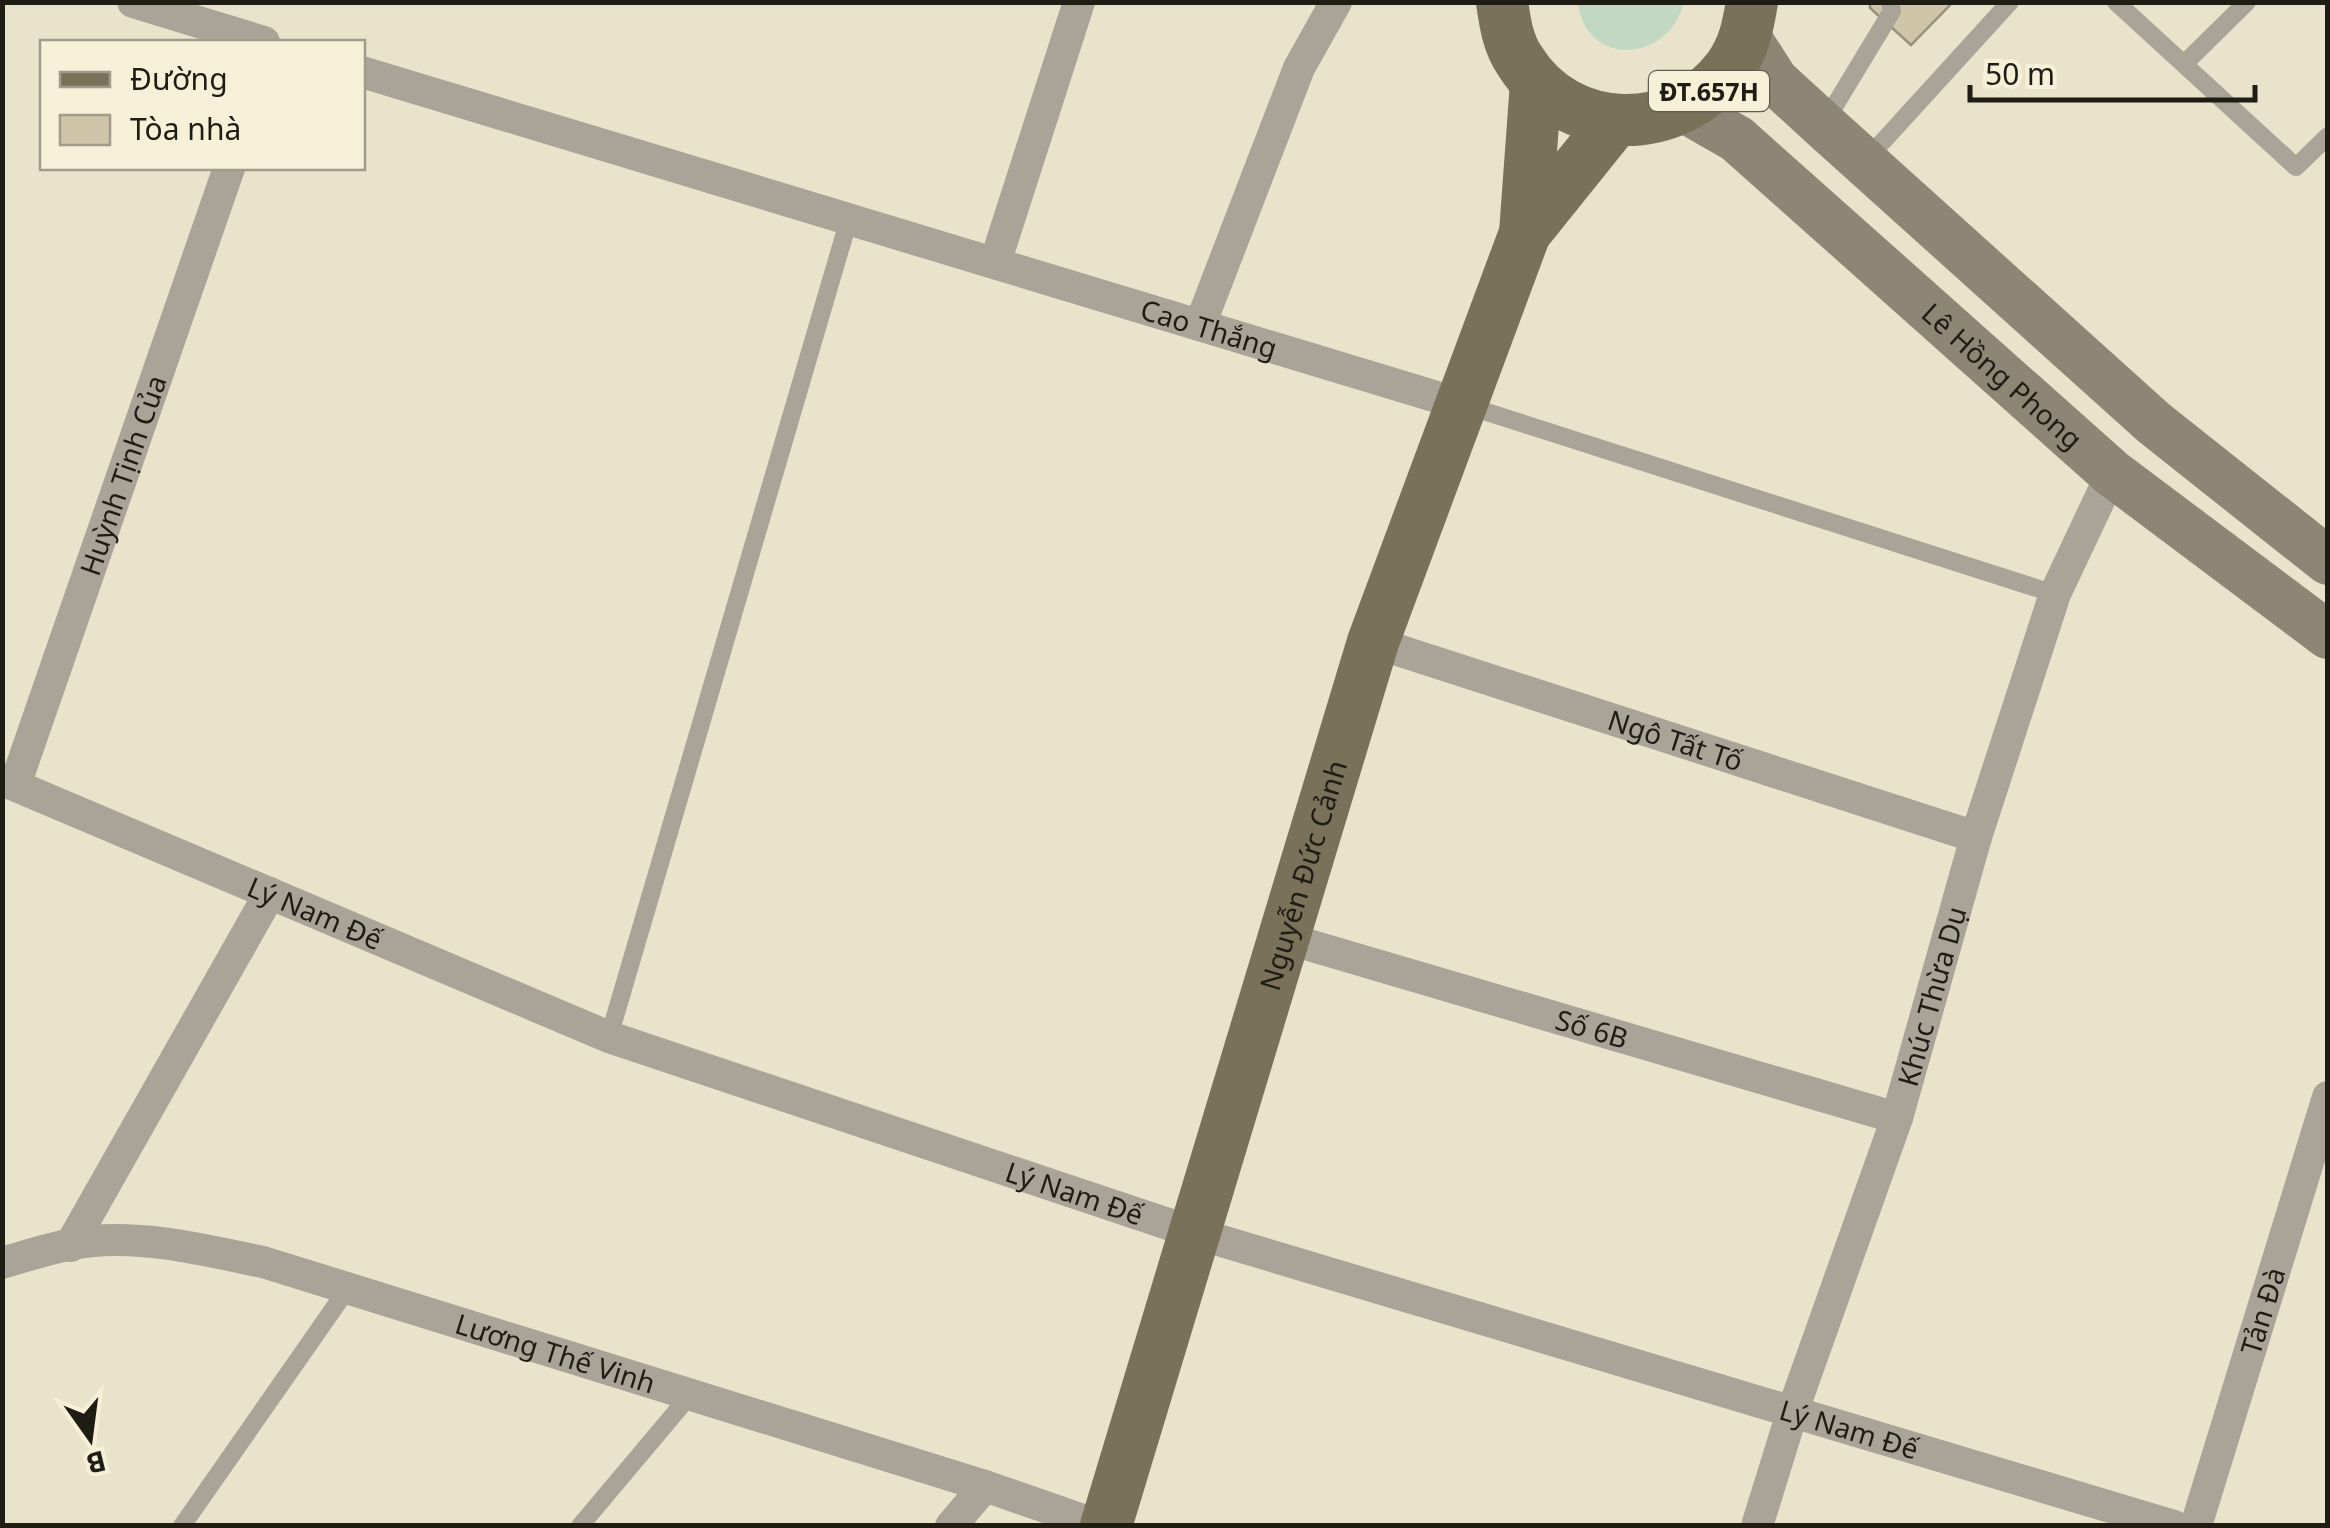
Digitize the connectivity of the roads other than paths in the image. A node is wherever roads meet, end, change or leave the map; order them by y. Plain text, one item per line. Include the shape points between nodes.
1 (132, 2) edge
2 (1079, 2) edge
3 (1336, 2) edge
4 (1502, 2) edge
5 (1890, 2) edge
6 (2010, 2) edge
7 (2116, 2) edge
8 (2248, 2) edge
9 (1749, 19) edge
10 (257, 40) edge
11 (2184, 64) junction
12 (365, 73) edge
13 (1536, 83) junction
14 (1683, 108) junction
15 (1615, 121) junction
16 (1823, 125) junction
17 (2328, 136) edge
18 (1864, 162) junction
19 (228, 170) edge
20 (849, 219) junction
21 (1525, 232) junction
22 (995, 263) junction
23 (1200, 325) junction
24 (1460, 404) junction
25 (2154, 423) junction
26 (2112, 474) junction
27 (2328, 562) edge
28 (2055, 594) junction
29 (2328, 635) edge
30 (1373, 642) junction
31 (9, 782) edge
32 (1976, 836) junction
33 (270, 893) junction
34 (1285, 938) junction
35 (609, 1038) junction
36 (2328, 1097) edge
37 (1897, 1118) junction
38 (1195, 1233) junction
39 (70, 1246) junction
40 (2, 1263) edge
41 (348, 1288) junction
42 (691, 1394) junction
43 (1792, 1413) junction
44 (985, 1486) junction
45 (182, 1526) edge
46 (580, 1526) edge
47 (951, 1526) edge
48 (1103, 1526) edge
49 (1757, 1526) edge
50 (2174, 1526) edge
51 (2196, 1526) edge

1 - 10 street
2 - 22 street
3 - 23 street via 1299,68
4 - 13 main road, ĐT.657H via 1506,32
5 - 16 lane via 1892,11
6 - 18 lane
7 - 11 lane
8 - 11 lane
9 - 14 main road, ĐT.657H via 1732,65
9 - 16 main road, ĐT.657H via 1774,81
11 - 17 lane via 2296,168
12 - 20 street, Cao Thắng
13 - 15 main road, ĐT.657H via 1586,115
13 - 21 main road, Nguyễn Đức Cảnh
14 - 15 main road, ĐT.657H via 1650,120
14 - 26 main road, Lê Hồng Phong / ĐT.657H via 1737,139
15 - 21 main road, Nguyễn Đức Cảnh
16 - 18 main road, ĐT.657H
18 - 25 main road, ĐT.657H
19 - 31 street, Huỳnh Tịnh Của
20 - 22 street, Cao Thắng
20 - 35 lane
21 - 24 main road, Nguyễn Đức Cảnh
22 - 23 street, Cao Thắng
23 - 24 street, Cao Thắng
24 - 28 lane, Cao Thắng
24 - 30 main road, Nguyễn Đức Cảnh
25 - 26 main road
25 - 27 main road, ĐT.657H
26 - 28 street, Khúc Thừa Dụ
26 - 29 main road, Lê Hồng Phong / ĐT.657H
28 - 32 street, Khúc Thừa Dụ
30 - 32 street, Ngô Tất Tố
30 - 34 main road, Nguyễn Đức Cảnh
31 - 33 street, Lý Nam Đế
32 - 37 street, Khúc Thừa Dụ
33 - 35 street, Lý Nam Đế
33 - 39 street
34 - 37 street, Số 6B
34 - 38 main road, Nguyễn Đức Cảnh
35 - 38 street, Lý Nam Đế
36 - 51 street, Tản Đà
37 - 43 street, Khúc Thừa Dụ
38 - 43 street, Lý Nam Đế
38 - 48 main road, Nguyễn Đức Cảnh
39 - 40 street, Lương Thế Vinh
39 - 41 street, Lương Thế Vinh via 136,1241 193,1248
41 - 42 street, Lương Thế Vinh
41 - 45 lane
42 - 44 street, Lương Thế Vinh
42 - 46 lane
43 - 49 street, Khúc Thừa Dụ
43 - 50 street, Lý Nam Đế
44 - 47 street
44 - 48 street, Lương Thế Vinh

